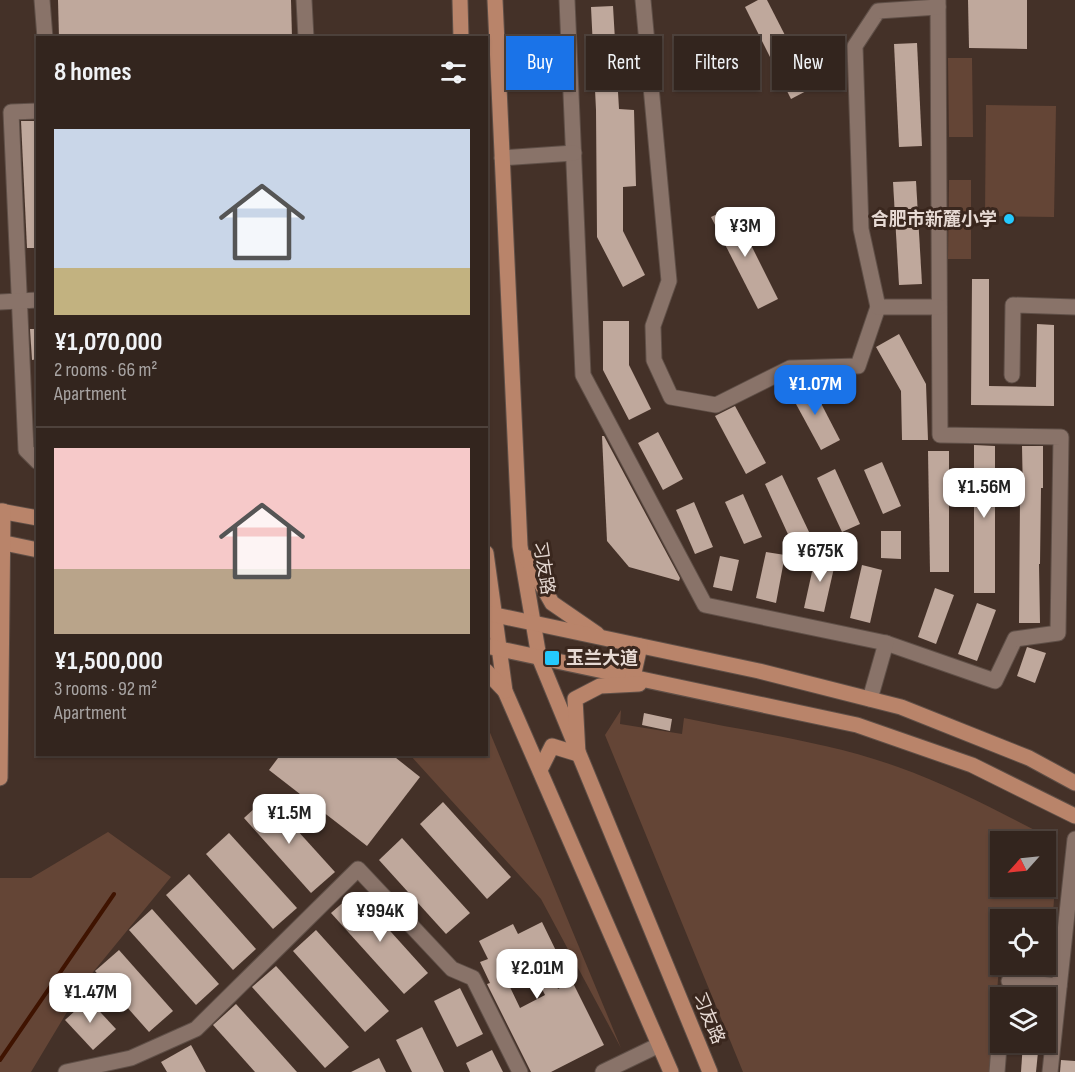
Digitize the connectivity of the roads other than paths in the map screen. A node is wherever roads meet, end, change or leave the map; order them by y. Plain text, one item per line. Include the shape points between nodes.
1 (42, 0) edge
2 (304, 0) edge
3 (460, 0) edge
4 (495, 0) edge
5 (567, 0) edge
6 (643, 0) edge
7 (938, 4) edge
8 (876, 6) edge
9 (45, 36) edge
10 (306, 36) edge
11 (461, 36) edge
12 (36, 111) edge
13 (574, 153) junction
14 (502, 158) junction
15 (36, 300) edge
16 (20, 301) junction
17 (0, 302) edge
18 (878, 307) junction
19 (939, 307) junction
20 (1075, 307) edge
21 (1011, 375) dead end
22 (36, 460) edge
23 (1, 509) edge
24 (36, 518) edge
25 (1, 543) edge
26 (520, 546) junction
27 (36, 550) edge
28 (488, 584) edge
29 (490, 614) edge
30 (533, 623) junction
31 (602, 638) junction
32 (886, 644) junction
33 (640, 646) junction
34 (493, 647) edge
35 (539, 657) junction
36 (488, 673) edge
37 (633, 677) junction
38 (662, 683) junction
39 (505, 691) junction
40 (870, 699) junction
41 (578, 754) junction
42 (540, 770) junction
43 (0, 778) edge
44 (1075, 783) edge
45 (1075, 816) edge
46 (1075, 839) edge
47 (1009, 981) dead end
48 (1059, 986) junction
49 (1056, 1000) edge
50 (659, 1045) junction
51 (998, 1053) edge
52 (1050, 1053) edge
53 (66, 1072) edge
54 (520, 1072) edge
55 (603, 1072) edge
56 (671, 1072) edge
57 (710, 1072) edge
58 (997, 1072) edge
59 (1050, 1072) edge

1 - 9 street
2 - 10 street
3 - 11 main road
4 - 14 main road, 习友路
5 - 13 street
6 - 18 street via 669,281 653,326 654,360 671,398 716,405 789,368 858,366
7 - 8 street
7 - 19 street
8 - 18 street via 855,46 861,229
12 - 16 street via 11,112
13 - 14 street
13 - 32 street via 583,375 705,605
14 - 26 main road, 习友路
15 - 16 street
16 - 17 street
16 - 22 street via 26,450
18 - 19 street
19 - 32 street via 940,435 1061,437 1058,633 1015,639 995,681
20 - 21 street via 1013,305
23 - 24 main road
23 - 25 main road
25 - 27 main road
25 - 43 main road
26 - 30 main road, 习友路
26 - 31 main road via 552,603
28 - 29 main road
29 - 30 main road
29 - 34 main road
30 - 31 main road
30 - 35 main road, 习友路
31 - 33 main road
32 - 40 street
33 - 37 main road
33 - 40 main road
34 - 35 main road
34 - 39 main road
35 - 37 main road
35 - 41 main road, 习友路
36 - 39 main road
37 - 38 main road
38 - 41 main road via 600,686 575,699
38 - 45 main road via 857,725 972,765
39 - 42 main road
40 - 44 main road via 901,706 1029,758
41 - 42 main road via 552,746
41 - 57 main road, 习友路
42 - 50 main road
46 - 48 street
47 - 48 street
48 - 49 street
50 - 55 street
50 - 56 main road
51 - 58 street
52 - 59 street
53 - 54 street via 131,1058 196,1029 358,869 452,969 473,978

